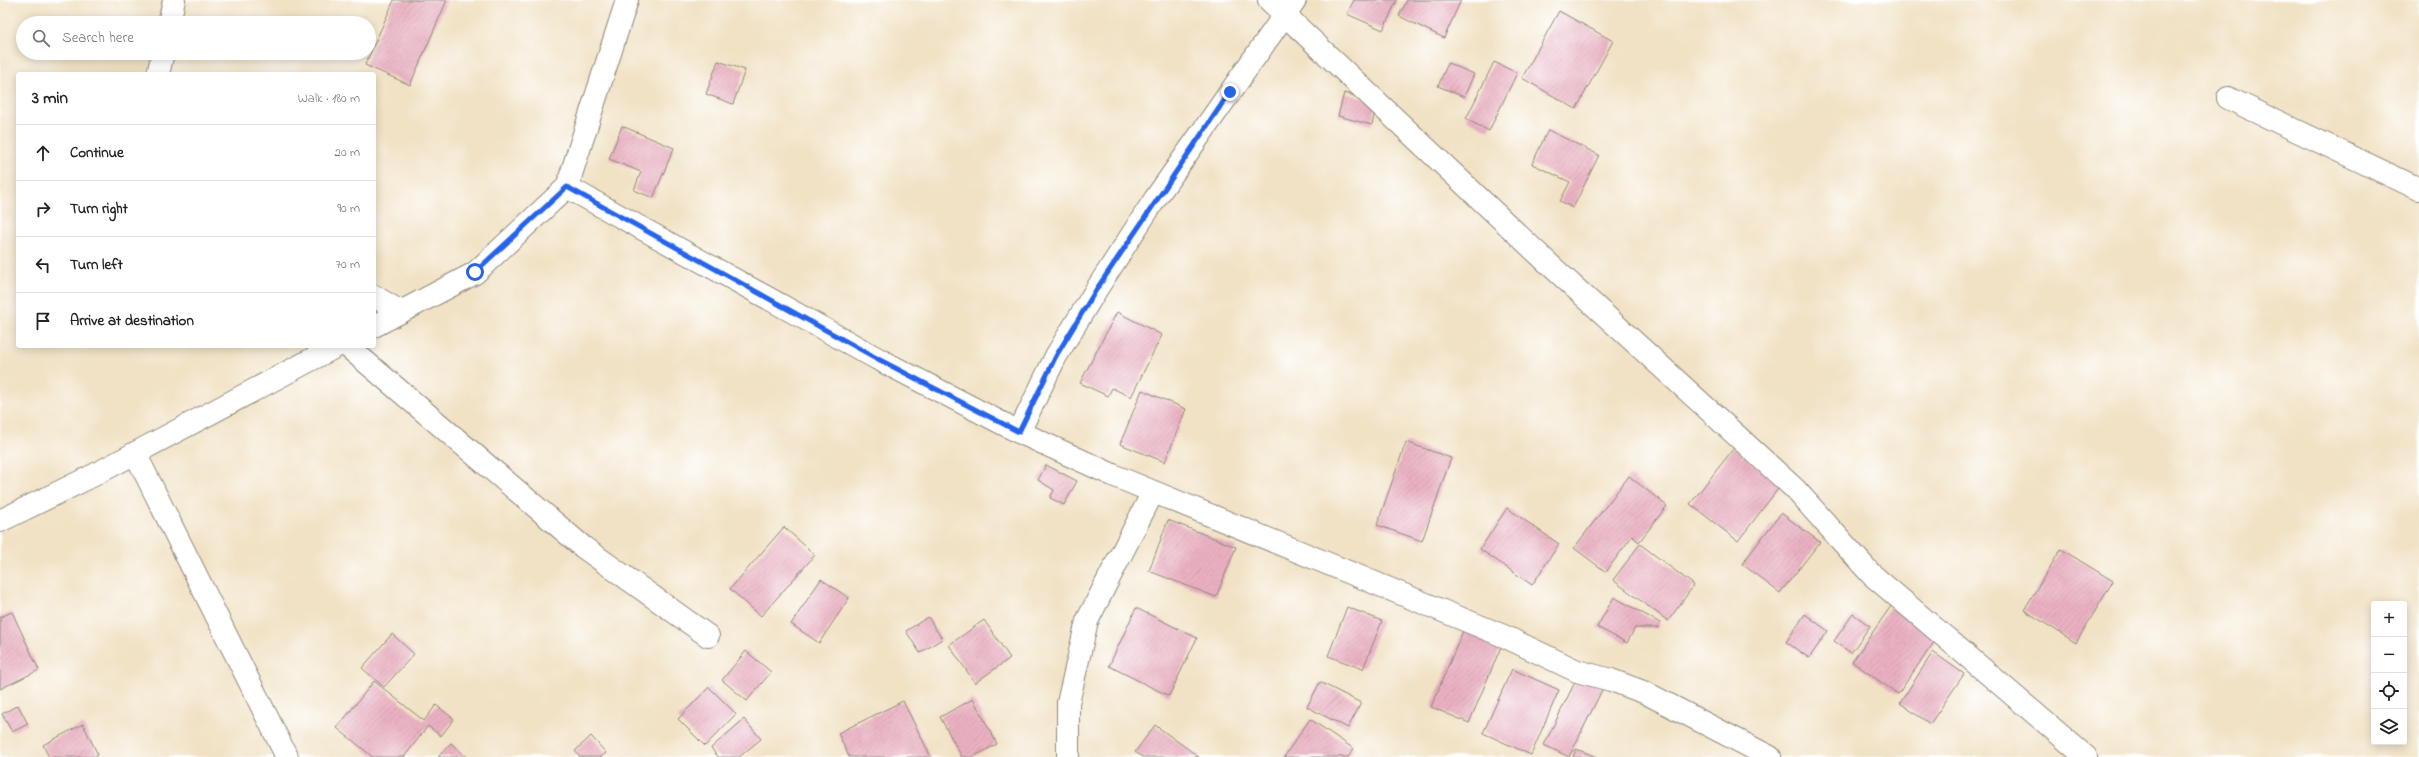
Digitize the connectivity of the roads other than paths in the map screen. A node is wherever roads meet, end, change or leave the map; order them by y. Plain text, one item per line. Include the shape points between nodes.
1 (174, 0) edge
2 (627, 0) edge
3 (1283, 5) edge
4 (171, 16) edge
5 (161, 60) edge
6 (158, 72) edge
7 (2228, 98) dead end
8 (567, 187) junction
9 (2419, 188) edge
10 (376, 297) edge
11 (401, 312) junction
12 (376, 325) edge
13 (333, 348) edge
14 (349, 348) edge
15 (1019, 432) junction
16 (135, 453) junction
17 (1153, 492) junction
18 (0, 521) edge
19 (708, 636) dead end
20 (287, 757) edge
21 (1068, 757) edge
22 (1770, 757) edge
23 (2086, 757) edge

1 - 4 street
2 - 8 street
3 - 15 street via 1096,290 1056,356
3 - 23 street via 1549,264 1795,489 1871,574
5 - 6 street
7 - 9 street
8 - 11 street via 475,272
8 - 15 street via 878,359
10 - 11 street
11 - 12 street
13 - 16 street
14 - 19 street via 583,547
15 - 17 street
16 - 18 street
16 - 20 street
17 - 21 street via 1087,621 1068,703
17 - 22 street via 1506,637 1577,671 1646,693

